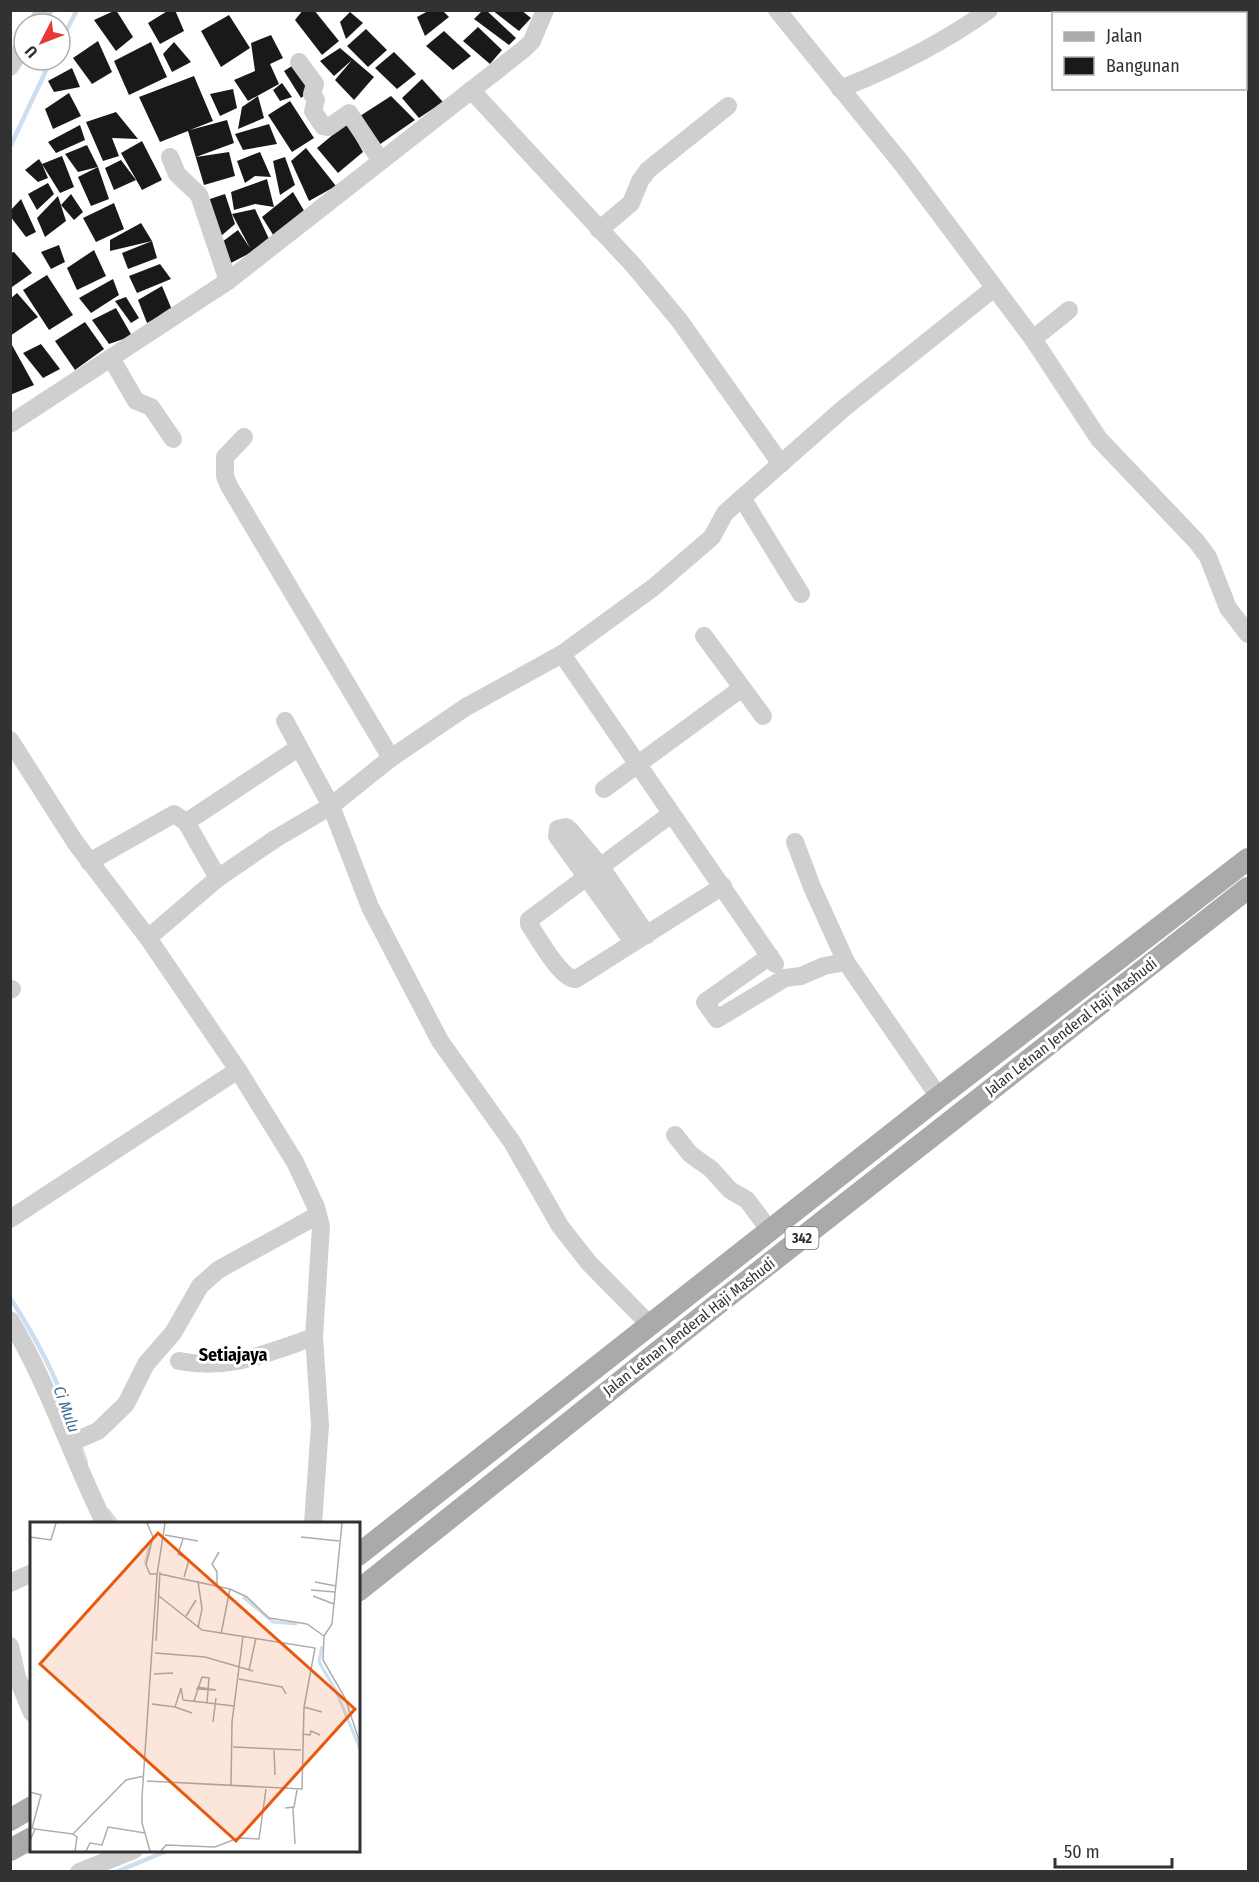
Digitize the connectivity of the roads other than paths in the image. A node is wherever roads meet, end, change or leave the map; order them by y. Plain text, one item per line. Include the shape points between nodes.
1 (544, 10) edge
2 (777, 10) edge
3 (989, 10) edge
4 (299, 62) dead end
5 (840, 88) junction
6 (471, 90) junction
7 (728, 106) dead end
8 (170, 157) dead end
9 (381, 161) junction
10 (600, 230) junction
11 (228, 281) junction
12 (993, 289) junction
13 (1069, 310) dead end
14 (1033, 339) junction
15 (111, 358) junction
16 (10, 424) edge
17 (244, 437) dead end
18 (173, 439) dead end
19 (781, 464) junction
20 (742, 498) junction
21 (801, 594) dead end
22 (1248, 634) edge
23 (704, 636) dead end
24 (562, 654) junction
25 (742, 688) junction
26 (763, 716) dead end
27 (285, 722) dead end
28 (10, 740) edge
29 (298, 748) junction
30 (391, 758) junction
31 (639, 764) junction
32 (604, 789) dead end
33 (331, 806) junction
34 (671, 814) junction
35 (186, 822) junction
36 (795, 842) dead end
37 (1248, 859) edge
38 (89, 861) junction
39 (594, 871) junction
40 (218, 878) junction
41 (723, 886) junction
42 (1248, 888) edge
43 (148, 939) junction
44 (640, 939) junction
45 (770, 956) junction
46 (846, 962) junction
47 (785, 978) junction
48 (238, 1070) junction
49 (939, 1097) junction
50 (675, 1135) dead end
51 (318, 1215) junction
52 (10, 1219) edge
53 (770, 1231) junction
54 (10, 1320) edge
55 (651, 1325) junction
56 (314, 1337) junction
57 (179, 1360) dead end
58 (78, 1440) junction
59 (104, 1522) edge
60 (313, 1522) edge
61 (360, 1553) edge
62 (30, 1574) edge
63 (10, 1582) edge
64 (360, 1589) edge
65 (10, 1646) edge
66 (14, 1678) edge
67 (30, 1709) edge
68 (30, 1808) edge
69 (10, 1820) edge
70 (30, 1839) edge
71 (10, 1850) edge
72 (131, 1852) edge
73 (79, 1872) edge

1 - 6 street via 532,41
2 - 5 street
3 - 5 street via 886,70
4 - 9 street via 315,84 313,111 323,126 328,128 349,113
5 - 12 street via 903,165
6 - 9 street
6 - 10 street
7 - 10 street via 648,170 631,203
8 - 11 street via 177,174 199,195
9 - 11 street
10 - 19 street via 679,320
11 - 15 street
12 - 14 street
12 - 19 street via 844,408
13 - 14 street
14 - 22 street via 1099,439 1208,557 1228,608
15 - 16 street
15 - 18 street via 136,401 151,407
17 - 30 street via 225,457 229,486
19 - 20 street
20 - 21 street
20 - 24 street via 725,513 712,537 696,552
23 - 25 street
24 - 30 street via 466,707
24 - 31 street
25 - 26 street
25 - 31 street
27 - 29 street
28 - 38 street
29 - 33 street
29 - 35 street
30 - 33 street
31 - 32 street
31 - 34 street
33 - 40 street via 275,838
33 - 55 street via 370,907 440,1041 512,1142 560,1226 589,1263
34 - 39 street
34 - 41 street
35 - 38 street via 174,814
35 - 40 street
36 - 46 street
37 - 49 main road, Jalan Letnan Jenderal Haji Mashudi / 342
38 - 43 street
39 - 44 street
39 - 44 street via 534,916 529,924 571,980
40 - 43 street
41 - 44 street
41 - 45 street
42 - 64 main road, Jalan Letnan Jenderal Haji Mashudi / 342
43 - 48 street
45 - 47 street
45 - 47 street via 705,1002 708,1009 717,1019
46 - 47 street
46 - 49 street
48 - 51 street via 295,1162
48 - 52 street
49 - 53 main road, Jalan Letnan Jenderal Haji Mashudi / 342
50 - 53 street via 690,1154 747,1200
51 - 56 street via 320,1260
51 - 58 street via 218,1270 200,1286 172,1333 146,1364 126,1404 107,1424
53 - 55 main road, Jalan Letnan Jenderal Haji Mashudi / 342
54 - 58 street
55 - 61 main road, Jalan Letnan Jenderal Haji Mashudi / 342
56 - 57 street via 228,1365
56 - 60 street via 320,1425
58 - 59 street via 85,1483
62 - 63 street
65 - 66 street
66 - 67 street
68 - 69 main road
70 - 71 main road
72 - 73 street

